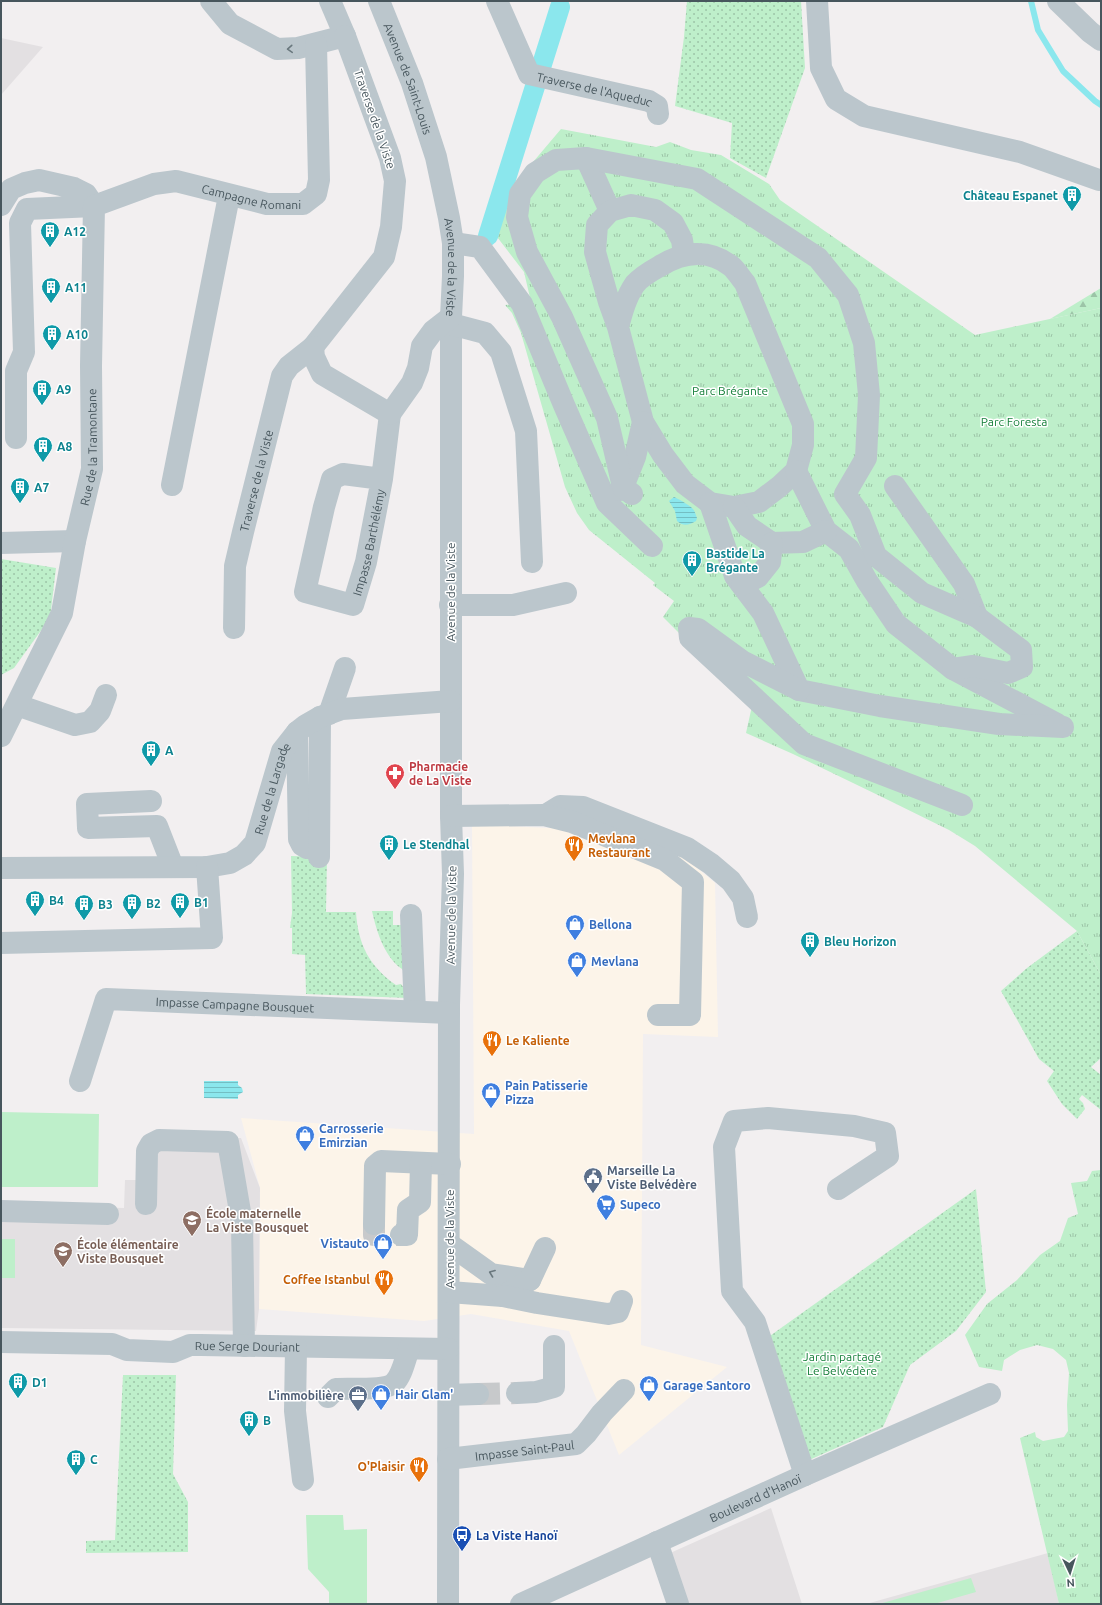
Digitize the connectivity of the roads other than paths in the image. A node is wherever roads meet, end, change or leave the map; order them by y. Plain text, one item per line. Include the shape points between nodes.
1 (211, 1) edge
2 (330, 1) edge
3 (379, 1) edge
4 (497, 1) edge
5 (817, 1) edge
6 (1058, 1) edge
7 (345, 36) junction
8 (1101, 40) edge
9 (316, 44) junction
10 (658, 114) dead end
11 (436, 157) joint
12 (586, 158) junction
13 (1099, 180) dead end
14 (229, 196) junction
15 (1, 204) edge
16 (94, 206) junction
17 (610, 211) junction
18 (453, 243) junction
19 (684, 254) junction
20 (451, 320) junction
21 (618, 327) junction
22 (313, 347) junction
23 (390, 414) junction
24 (643, 422) junction
25 (16, 438) dead end
26 (796, 471) junction
27 (382, 479) junction
28 (172, 485) dead end
29 (895, 486) dead end
30 (627, 491) junction
31 (710, 502) junction
32 (607, 503) junction
33 (734, 507) junction
34 (826, 531) junction
35 (75, 541) junction
36 (1, 543) edge
37 (772, 543) junction
38 (652, 546) dead end
39 (532, 562) dead end
40 (742, 585) junction
41 (566, 593) dead end
42 (450, 605) junction
43 (977, 617) junction
44 (234, 628) dead end
45 (345, 668) dead end
46 (954, 669) junction
47 (799, 690) junction
48 (106, 695) dead end
49 (450, 701) junction
50 (17, 705) junction
51 (324, 715) junction
52 (297, 732) junction
53 (1, 736) edge
54 (151, 801) dead end
55 (962, 805) dead end
56 (544, 815) junction
57 (451, 816) junction
58 (173, 867) junction
59 (207, 867) junction
60 (1, 868) edge
61 (410, 915) dead end
62 (747, 917) dead end
63 (1, 943) edge
64 (415, 1011) junction
65 (449, 1013) junction
66 (658, 1015) dead end
67 (80, 1081) dead end
68 (422, 1163) junction
69 (450, 1164) junction
70 (838, 1189) dead end
71 (146, 1204) dead end
72 (1, 1211) edge
73 (108, 1214) dead end
74 (374, 1224) tunnel mouth
75 (401, 1235) dead end
76 (449, 1244) junction
77 (544, 1248) dead end
78 (530, 1280) junction
79 (449, 1292) junction
80 (504, 1296) junction
81 (622, 1301) dead end
82 (1, 1342) edge
83 (244, 1346) junction
84 (554, 1346) dead end
85 (296, 1347) junction
86 (408, 1349) junction
87 (448, 1349) junction
88 (624, 1390) dead end
89 (517, 1393) tunnel mouth
90 (478, 1394) tunnel mouth
91 (990, 1394) dead end
92 (448, 1395) junction
93 (328, 1397) dead end
94 (448, 1459) junction
95 (805, 1475) junction
96 (303, 1480) dead end
97 (657, 1542) junction
98 (448, 1604) edge
99 (521, 1604) edge
100 (678, 1604) edge

9 -> 1 street via 277,49 230,24
2 - 7 street, Traverse de la Viste
3 - 11 street, Avenue de Saint-Louis via 412,83
4 - 10 street, Traverse de l'Aqueduc via 529,74 649,101 657,106
5 - 13 street via 821,68 836,99 864,116 1020,152
6 - 8 street
7 - 9 street
7 - 22 street, Traverse de la Viste via 390,158 395,181 391,227 384,257
9 - 14 street, Campagne Romani via 319,180 316,194 302,204 267,204
11 - 18 street, Avenue de la Viste
12 - 17 street
12 - 30 street via 556,160 535,173 520,194 517,217 528,252 562,317 607,418
12 - 43 street via 697,179 818,258 848,295 864,343 869,395 866,458 845,494 860,515 876,556 922,593
14 - 16 street, Campagne Romani via 176,181 154,184
14 - 28 street
15 - 16 street via 11,189 39,180 74,188 86,194
16 - 25 street via 27,209 20,223 24,352 16,372
16 - 35 street, Rue de la Tramontane via 92,469
17 - 19 street via 631,205 655,210 673,223 682,240
17 - 21 street via 597,225 596,252
18 - 20 street, Avenue de la Viste
18 - 32 street via 480,246 522,304
19 - 21 street via 650,271 636,284 626,301
19 - 26 street via 700,253 714,256 731,266 745,283 803,424 803,445
20 - 23 street via 433,331 422,346 412,383
20 - 39 street via 484,333 501,352 526,431
20 - 42 street, Avenue de la Viste
21 - 24 street
22 - 23 street via 314,357 322,374
22 - 44 street, Traverse de la Viste via 282,376 242,532 236,566
23 - 27 street, Impasse Barthélémy
24 - 30 street
24 - 31 street via 685,484
26 - 33 street via 759,502
26 - 34 street
27 - 27 street, Impasse Barthélémy via 366,562 353,605 305,592 332,479 343,474
29 - 43 street via 964,584
30 - 32 street
31 - 33 street
31 - 40 street via 735,576
32 - 38 street
33 - 37 street via 747,526
34 - 37 street via 803,542
34 - 46 street via 849,549 896,624
35 - 36 street
35 - 50 street, Rue de la Tramontane via 62,613
37 - 40 street via 770,562 758,577
40 - 47 street via 763,613
41 - 42 street via 513,605
42 - 49 street, Avenue de la Viste
43 - 46 street via 1021,650 1022,667 1008,674 973,666
45 - 51 street
46 - 47 street via 1063,727 999,724 880,706
47 - 55 street via 742,661 698,629 689,628 690,638 804,744
48 - 50 street via 100,711 90,722 75,725
49 - 51 street, Rue de la Largade via 342,709
49 - 57 street, Avenue de la Viste
50 - 53 street, Rue de la Tramontane
51 - 52 street, Rue de la Largade
51 - 52 street via 313,852 302,845 300,840
52 - 59 street, Rue de la Largade via 282,751 255,843 244,855 230,863
54 - 58 street via 87,804 88,828 157,826
56 - 57 street
56 - 62 street via 560,806 583,807 687,848 731,881 743,898
56 - 66 street via 572,822 665,860 693,882 690,1015
57 - 65 street, Avenue de la Viste via 453,874
58 - 59 street, Rue de la Largade
58 - 60 street, Rue de la Largade
59 - 63 street via 212,938
61 - 64 street via 408,979
64 - 65 street, Impasse Campagne Bousquet
64 - 67 street, Impasse Campagne Bousquet via 106,999
65 - 69 street, Avenue de la Viste
68 - 69 street
68 - 74 street via 382,1161 374,1166
68 - 75 street via 420,1202 408,1210 407,1235
69 - 76 street, Avenue de la Viste
70 - 95 street via 888,1156 885,1133 854,1126 768,1118 734,1121 724,1147 732,1291 755,1322
71 - 83 street via 147,1151 151,1144 159,1140 228,1142 242,1223
72 - 73 street
78 -> 76 street via 491,1274
76 - 79 street, Avenue de la Viste
77 - 78 street
78 - 80 street
79 - 80 street
79 - 87 street, Avenue de la Viste
80 - 81 street via 608,1314 618,1312
82 - 83 street, Rue Serge Douriant via 112,1344 128,1350 173,1352 190,1345
83 - 85 street, Rue Serge Douriant
84 - 89 street via 554,1387 536,1392
85 - 86 street, Rue Serge Douriant
85 - 96 street via 295,1411
86 - 87 street, Rue Serge Douriant
86 - 93 street via 394,1384 383,1388 336,1388
87 - 92 street, Avenue de la Viste
88 - 94 street, Impasse Saint-Paul via 576,1444
90 - 92 street
91 - 95 street, Boulevard d'Hanoï
92 - 94 street, Avenue de la Viste
94 - 98 street, Avenue de la Viste
95 - 97 street, Boulevard d'Hanoï
97 - 99 street, Boulevard d'Hanoï
97 - 100 street

